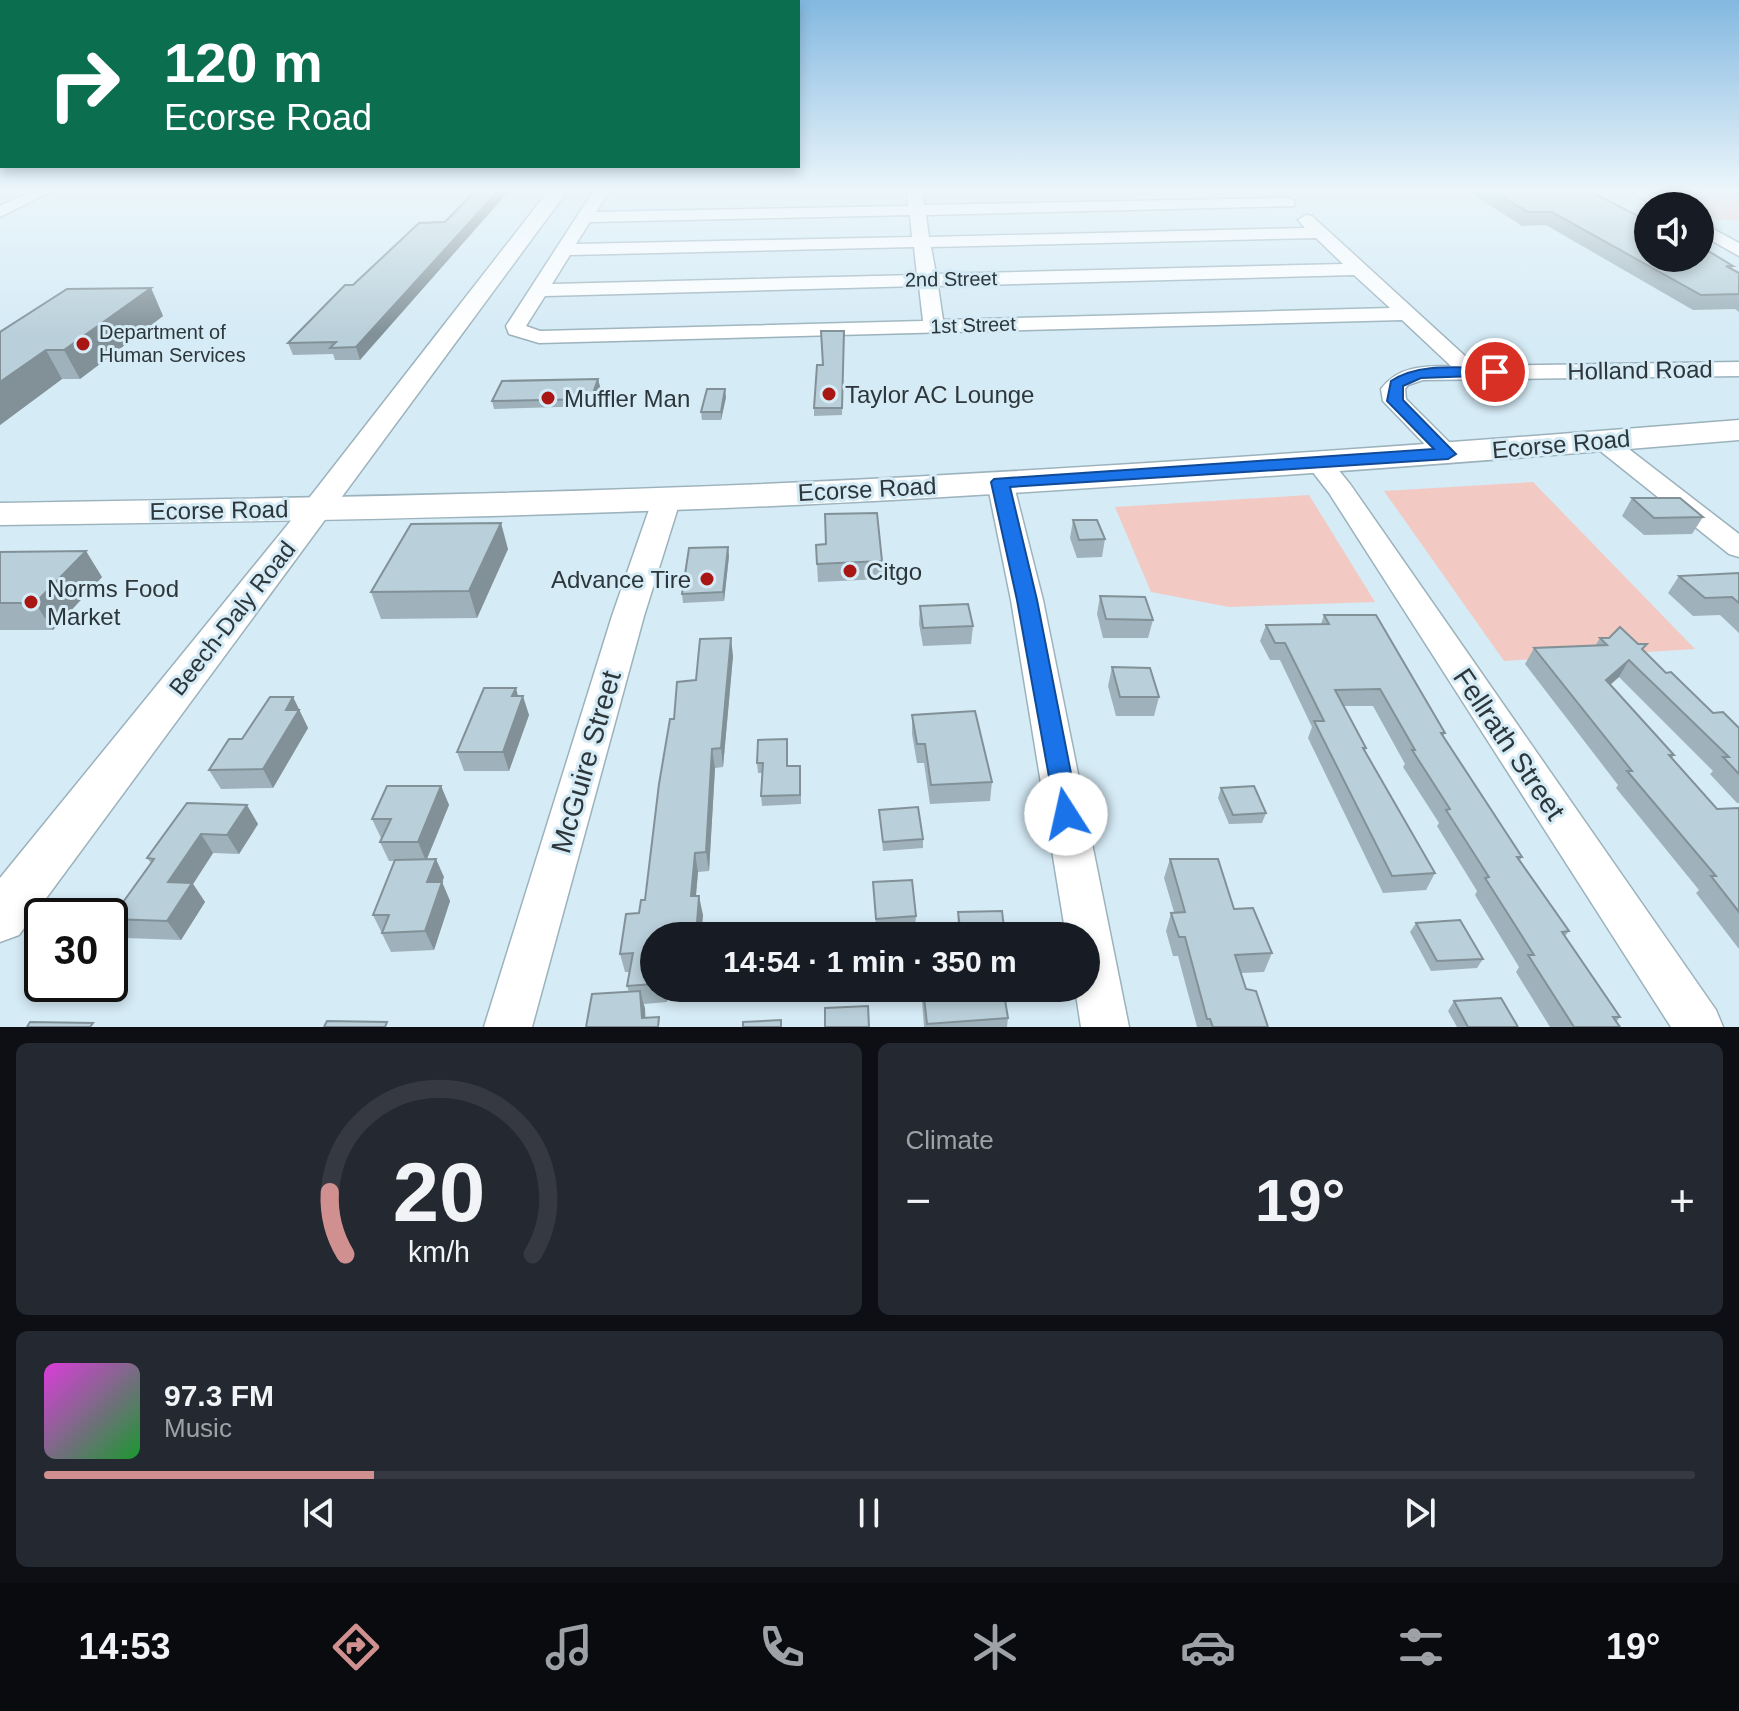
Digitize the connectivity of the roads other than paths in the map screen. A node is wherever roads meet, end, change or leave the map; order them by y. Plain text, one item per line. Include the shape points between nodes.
1 (523, 238) edge
2 (574, 238) edge
3 (921, 238) edge
4 (1102, 238) edge
5 (1325, 238) edge
6 (1718, 238) edge
7 (922, 242) junction
8 (567, 250) junction
9 (1739, 251) edge
10 (1359, 269) junction
11 (928, 280) junction
12 (542, 290) junction
13 (1407, 314) junction
14 (934, 326) junction
15 (1739, 369) edge
16 (1470, 372) junction
17 (1737, 428) edge
18 (1603, 441) junction
19 (1448, 454) junction
20 (1318, 462) junction
21 (1000, 482) junction
22 (667, 498) junction
23 (318, 509) junction
24 (0, 514) edge
25 (1739, 548) edge
26 (0, 918) edge
27 (508, 1027) edge
28 (1105, 1027) edge
29 (1699, 1027) edge

1 - 23 street, Beech-Daly Road
2 - 8 street
3 - 7 street
4 - 7 street
5 - 10 street
6 - 9 street
7 - 8 street
7 - 11 street
8 - 12 street
10 - 11 street, 2nd Street
10 - 13 street
11 - 12 street, 2nd Street
11 - 14 street
12 - 14 street, 1st Street via 516,330 539,337
13 - 14 street, 1st Street
13 - 16 street
15 - 16 street, Holland Road
16 - 19 street, Holland Road via 1421,373 1400,380 1393,389 1403,411
17 - 18 main road, Ecorse Road
18 - 19 main road, Ecorse Road
18 - 25 street
19 - 20 main road, Ecorse Road
20 - 21 main road, Ecorse Road
20 - 29 street, Fellrath Street
21 - 22 main road, Ecorse Road
21 - 28 street via 1027,600
22 - 23 main road, Ecorse Road
22 - 27 street, McGuire Street
23 - 24 main road, Ecorse Road
23 - 26 street, Beech-Daly Road

